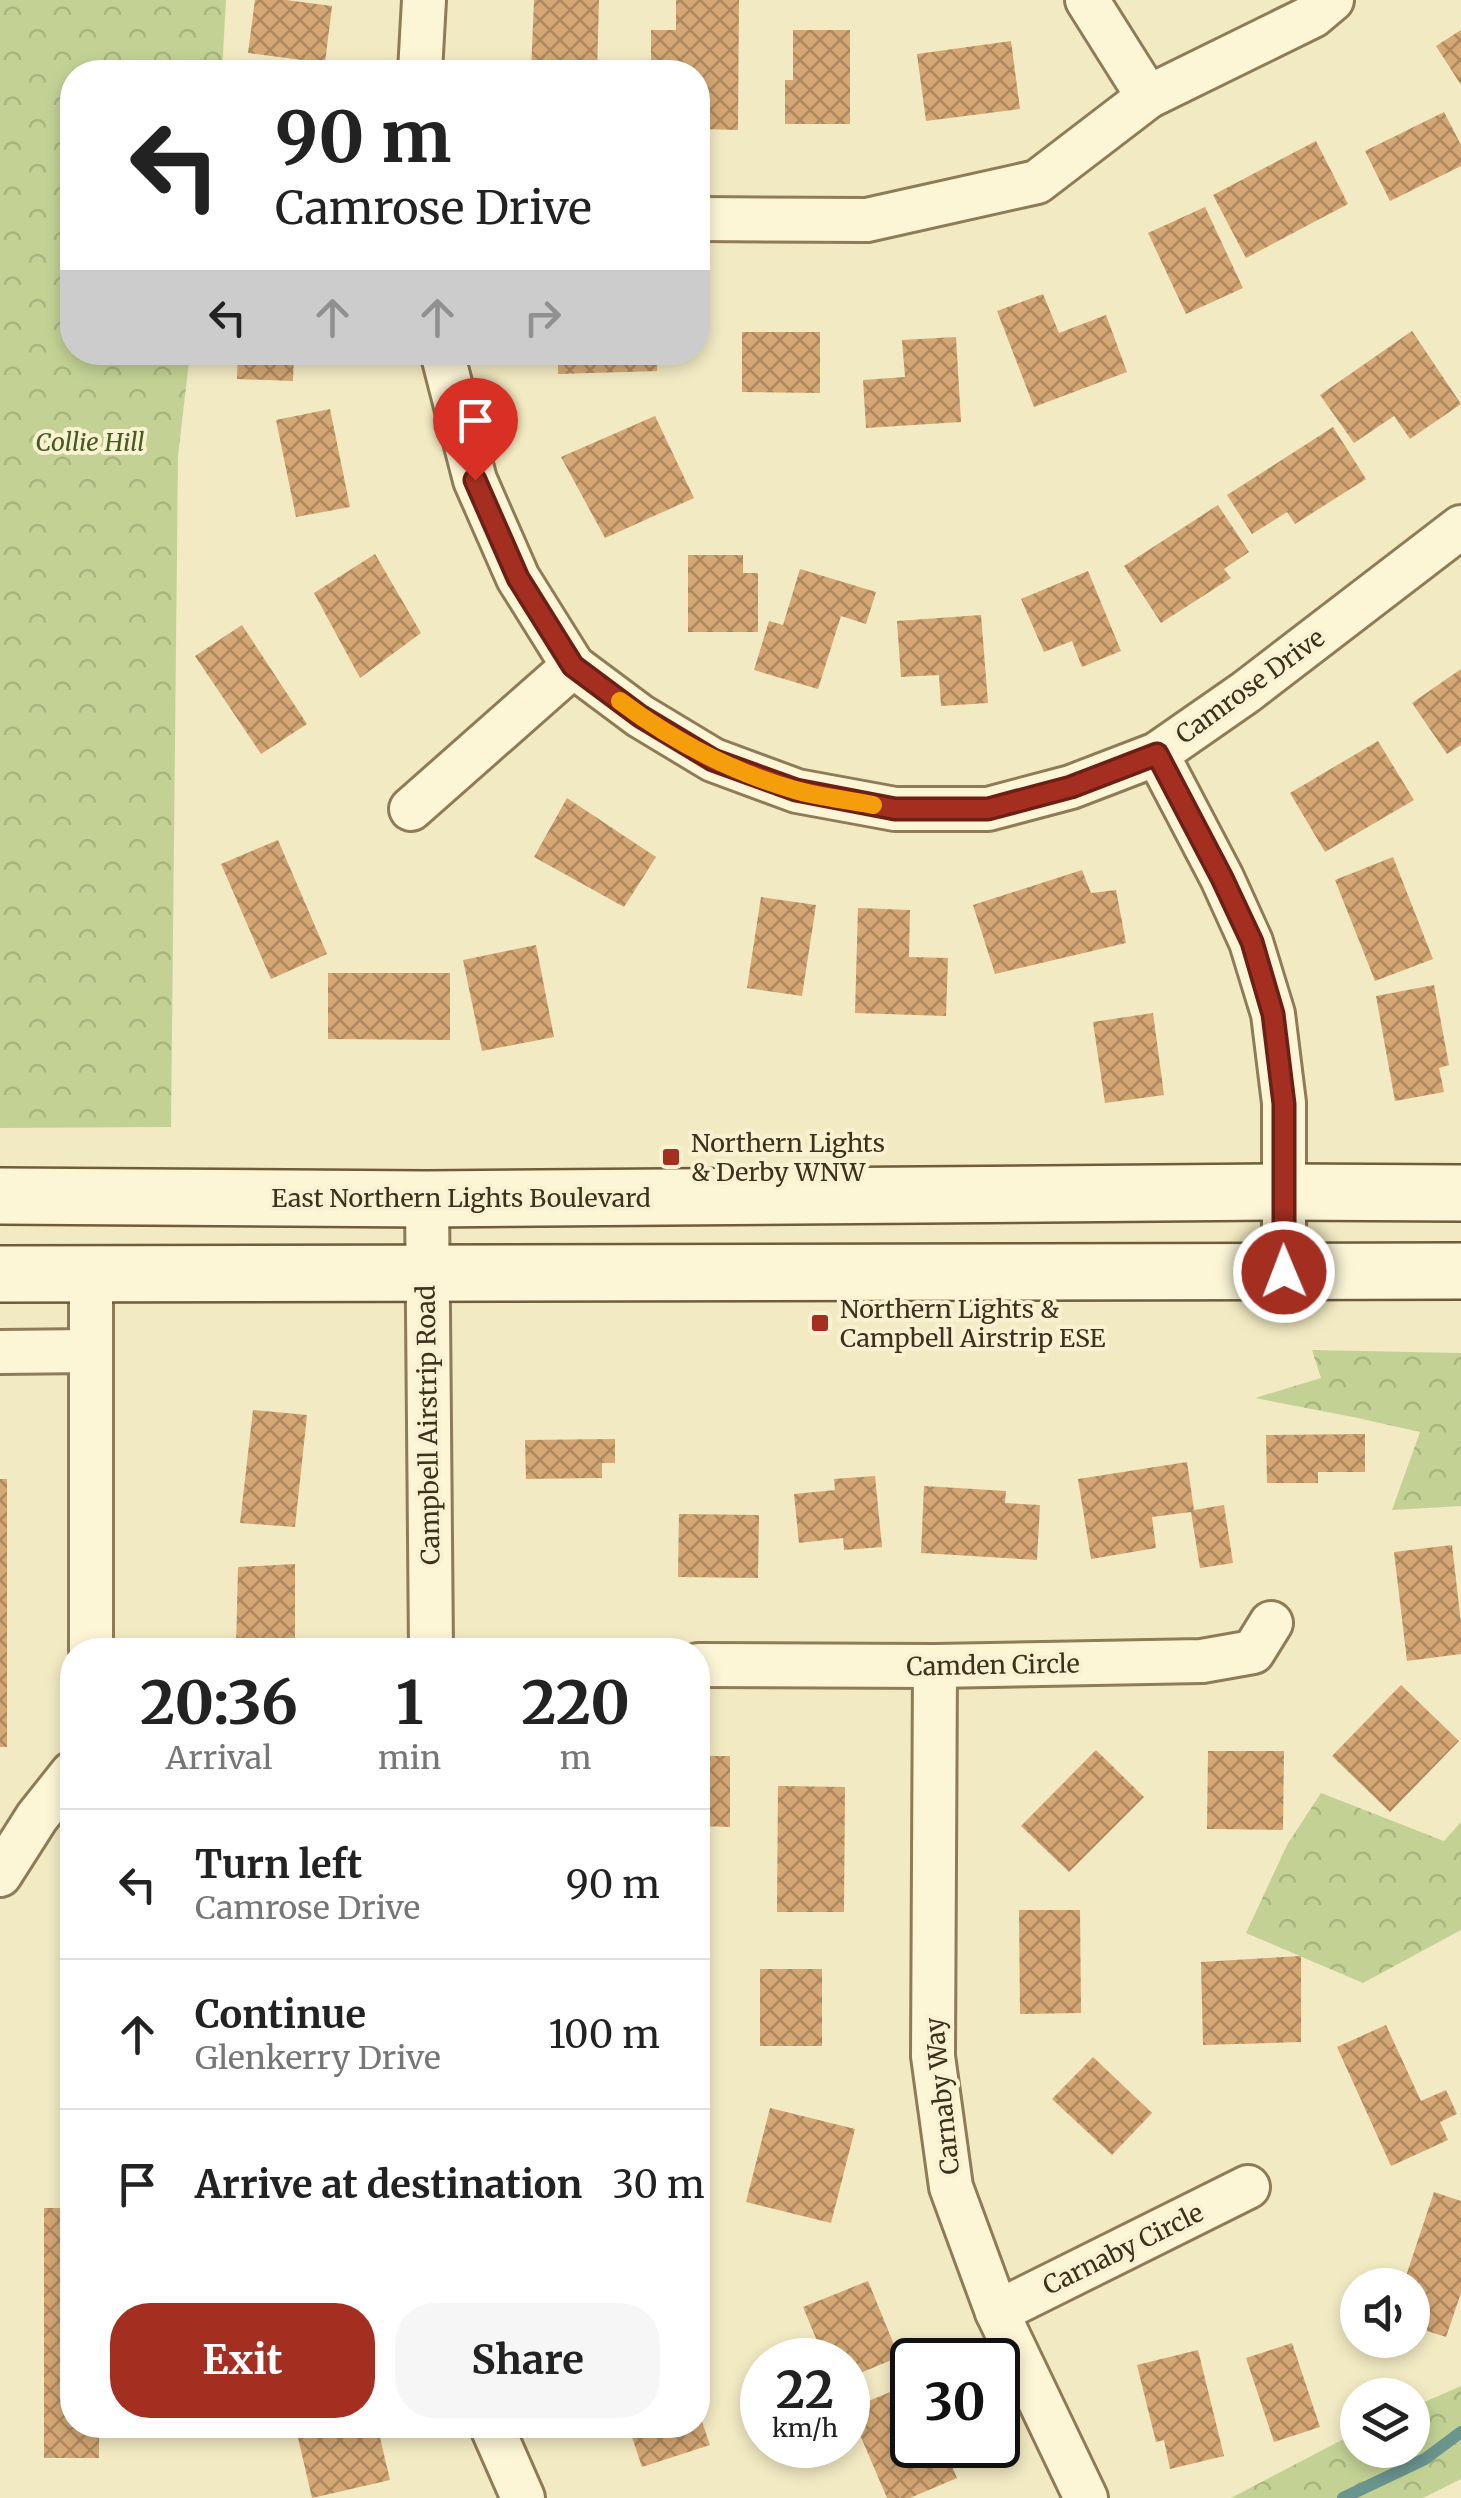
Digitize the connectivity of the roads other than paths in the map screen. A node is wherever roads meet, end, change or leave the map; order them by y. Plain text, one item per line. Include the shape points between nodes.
1 (424, 0) edge
2 (1087, 0) edge
3 (1332, 0) edge
4 (421, 60) edge
5 (1148, 97) junction
6 (710, 219) edge
7 (445, 365) edge
8 (1461, 528) edge
9 (573, 666) junction
10 (1157, 754) junction
11 (411, 809) dead end
12 (1282, 1192) junction
13 (1461, 1193) edge
14 (0, 1196) edge
15 (427, 1199) junction
16 (1461, 1271) edge
17 (1284, 1272) junction
18 (0, 1274) edge
19 (91, 1274) junction
20 (427, 1274) junction
21 (91, 1351) junction
22 (0, 1352) edge
23 (1272, 1623) dead end
24 (91, 1638) edge
25 (431, 1638) edge
26 (710, 1666) edge
27 (935, 1666) junction
28 (60, 1788) edge
29 (0, 1875) edge
30 (1248, 2187) dead end
31 (997, 2312) junction
32 (496, 2438) edge
33 (523, 2498) edge
34 (1086, 2498) edge

1 - 4 street
2 - 5 street
3 - 5 street via 1313,16
5 - 6 street via 1037,182 868,220
7 - 9 street via 475,480 518,578
8 - 10 street, Camrose Drive
9 - 10 street, Camrose Drive via 713,760 796,790 895,809 988,809
9 - 11 street
10 - 12 street via 1252,942 1273,1014 1284,1104
12 - 13 main road, East Northern Lights Boulevard
12 - 15 main road, East Northern Lights Boulevard
12 - 17 street
14 - 15 main road, East Northern Lights Boulevard
15 - 20 street, Campbell Airstrip Road
16 - 17 main road
17 - 20 main road
18 - 19 main road
19 - 20 main road
19 - 21 street
20 - 25 street, Campbell Airstrip Road
21 - 22 street
21 - 24 street
23 - 27 street, Camden Circle via 1254,1652 1202,1661
26 - 27 street, Camden Circle
27 - 31 street, Carnaby Way via 933,2056 951,2187
28 - 29 street
30 - 31 street, Carnaby Circle
31 - 34 street, Carnaby Way
32 - 33 street

